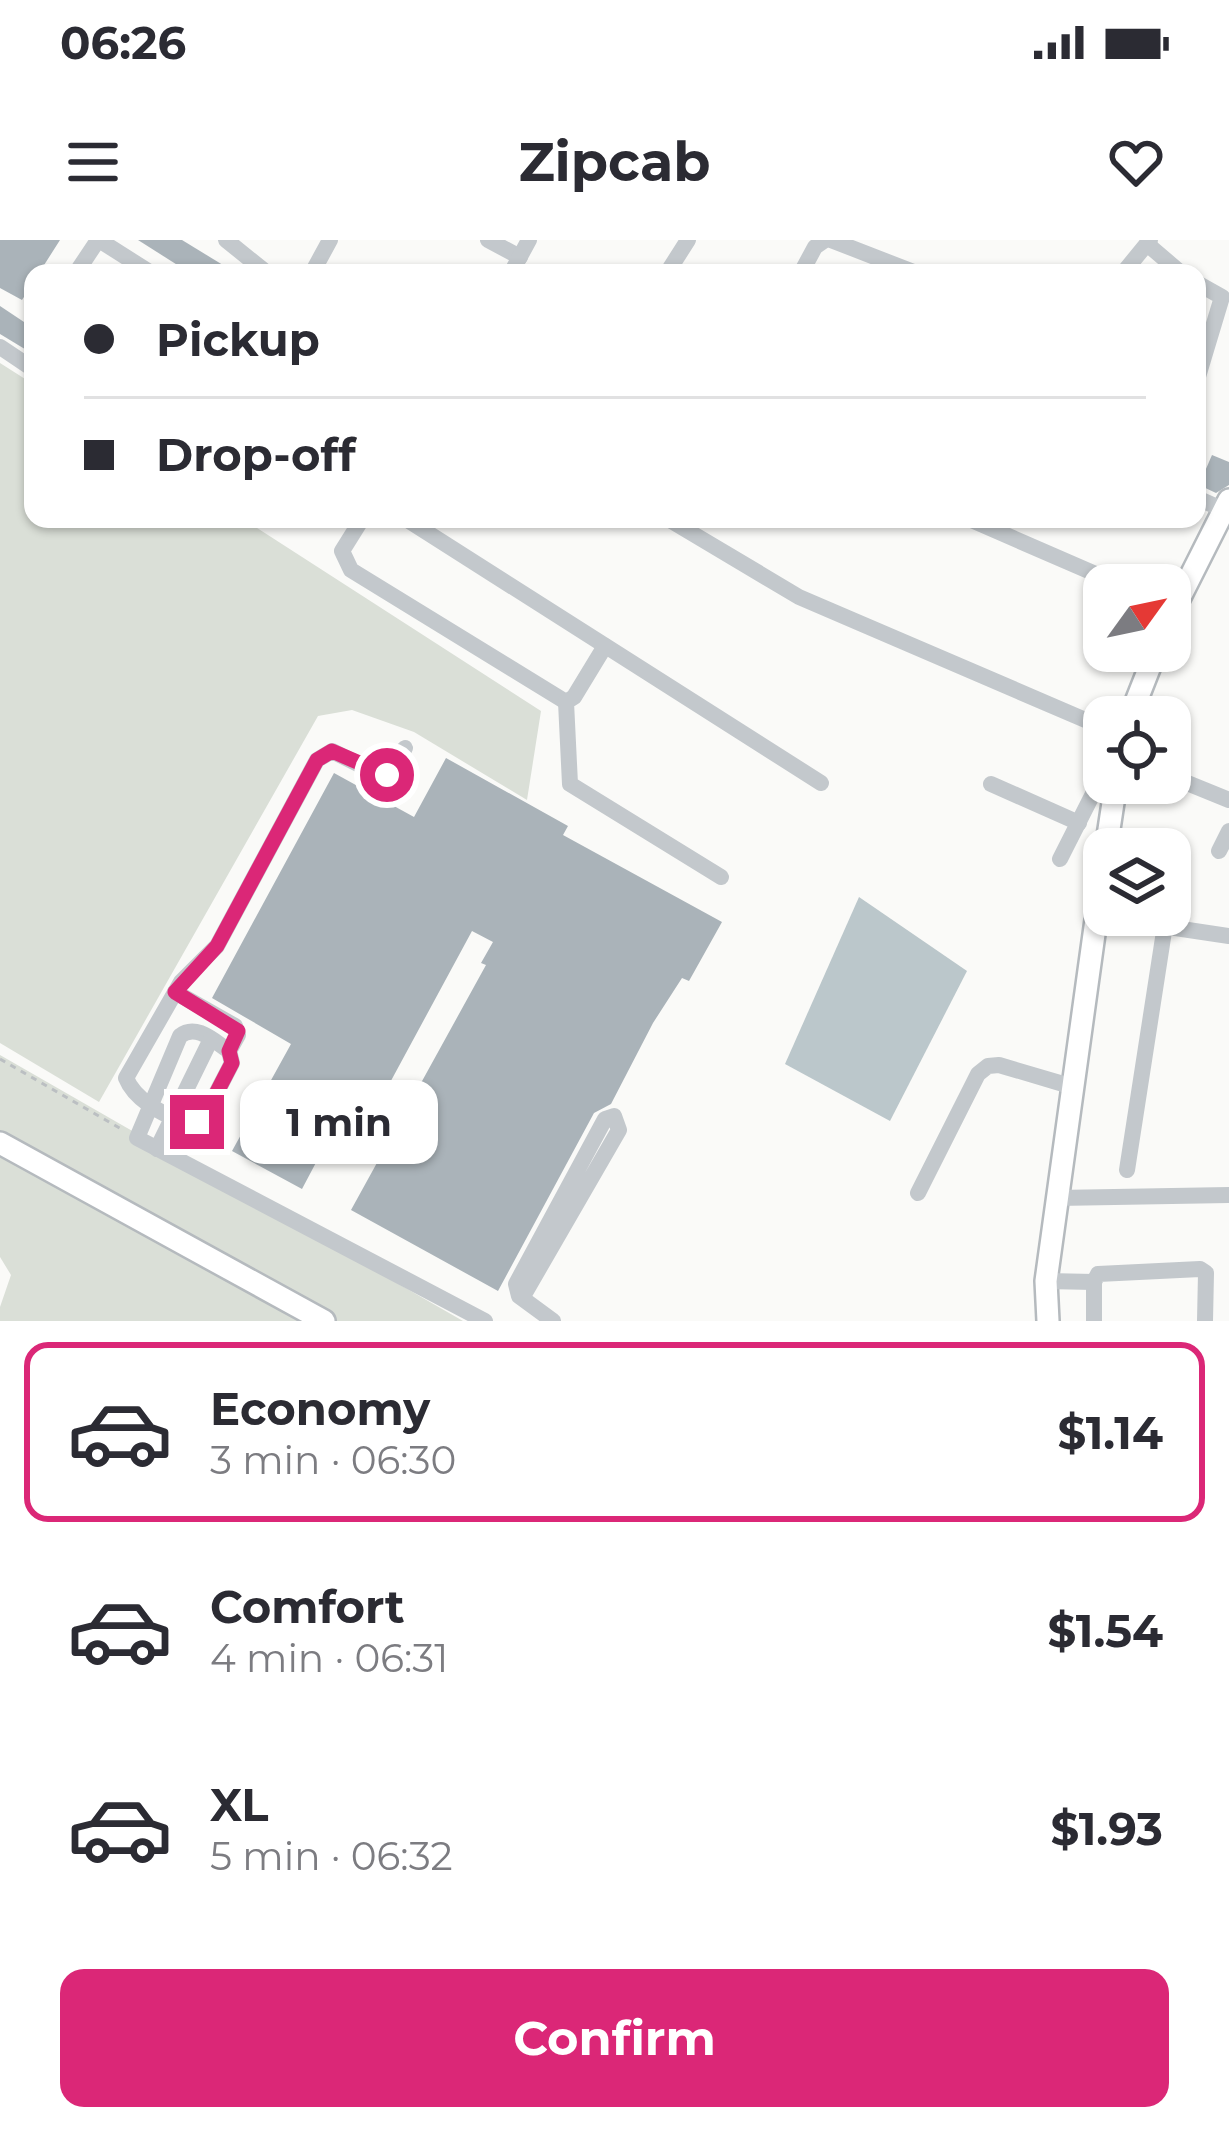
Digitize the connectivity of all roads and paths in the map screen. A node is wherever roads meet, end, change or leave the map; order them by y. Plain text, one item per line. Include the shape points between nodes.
1 (98, 240) edge
2 (226, 240) edge
3 (488, 240) edge
4 (828, 240) edge
5 (1149, 242) edge
6 (520, 257) edge
7 (137, 264) edge
8 (256, 264) edge
9 (806, 264) edge
10 (892, 264) edge
11 (1172, 264) edge
12 (1206, 288) edge
13 (1206, 350) edge
14 (1227, 505) edge
15 (356, 528) edge
16 (420, 528) edge
17 (683, 528) edge
18 (990, 528) edge
19 (1083, 568) edge
20 (1191, 572) edge
21 (605, 646) junction
22 (566, 702) junction
23 (1083, 719) edge
24 (405, 748) dead end
25 (821, 783) dead end
26 (991, 784) dead end
27 (1191, 785) edge
28 (1229, 800) edge
29 (1088, 804) edge
30 (1079, 823) junction
31 (1229, 831) edge
32 (1219, 851) dead end
33 (1060, 859) dead end
34 (721, 877) dead end
35 (1191, 929) edge
36 (1092, 936) edge
37 (1163, 936) edge
38 (1229, 936) edge
39 (175, 992) junction
40 (200, 1006) junction
41 (190, 1030) junction
42 (211, 1039) junction
43 (229, 1051) junction
44 (0, 1059) edge
45 (1070, 1086) junction
46 (153, 1107) junction
47 (171, 1117) junction
48 (137, 1138) junction
49 (0, 1143) edge
50 (157, 1149) junction
51 (1127, 1170) dead end
52 (918, 1192) dead end
53 (1229, 1195) edge
54 (1057, 1198) junction
55 (566, 1207) junction
56 (1046, 1281) junction
57 (1094, 1282) junction
58 (324, 1321) edge
59 (485, 1321) edge
60 (553, 1321) edge
61 (1048, 1321) edge
62 (1094, 1321) edge
63 (1205, 1321) edge

1 - 7 street
2 - 8 street
3 - 6 street
4 - 9 street
4 - 10 street
5 - 11 street
12 - 13 street via 1222,297
14 - 20 main road
15 - 22 street via 342,558 351,570
16 - 21 street
17 - 23 street via 799,597
18 - 19 street
21 - 22 street
21 - 25 street
22 - 34 street via 570,784
24 - 39 street via 387,775 332,751 317,760 217,946
26 - 30 street
27 - 28 street
29 - 30 street
30 - 33 street
31 - 32 street
35 - 38 street
36 - 45 main road
37 - 51 street
39 - 40 street
39 - 46 street via 128,1068 131,1090
40 - 41 street
40 - 43 street via 236,1026
41 - 42 street
41 - 46 street via 180,1036
42 - 43 street
42 - 47 street
43 - 47 street via 232,1063 204,1117 190,1126
44 - 48 path
45 - 52 street via 988,1066
45 - 54 main road
46 - 47 street
46 - 48 street
47 - 50 street
48 - 50 street
49 - 58 main road
50 - 59 street
53 - 54 street
54 - 56 main road
55 - 55 street via 605,1119 614,1116 619,1130
55 - 60 street via 522,1298
56 - 57 street
56 - 61 main road
57 - 62 street
57 - 63 street via 1098,1274 1204,1270

